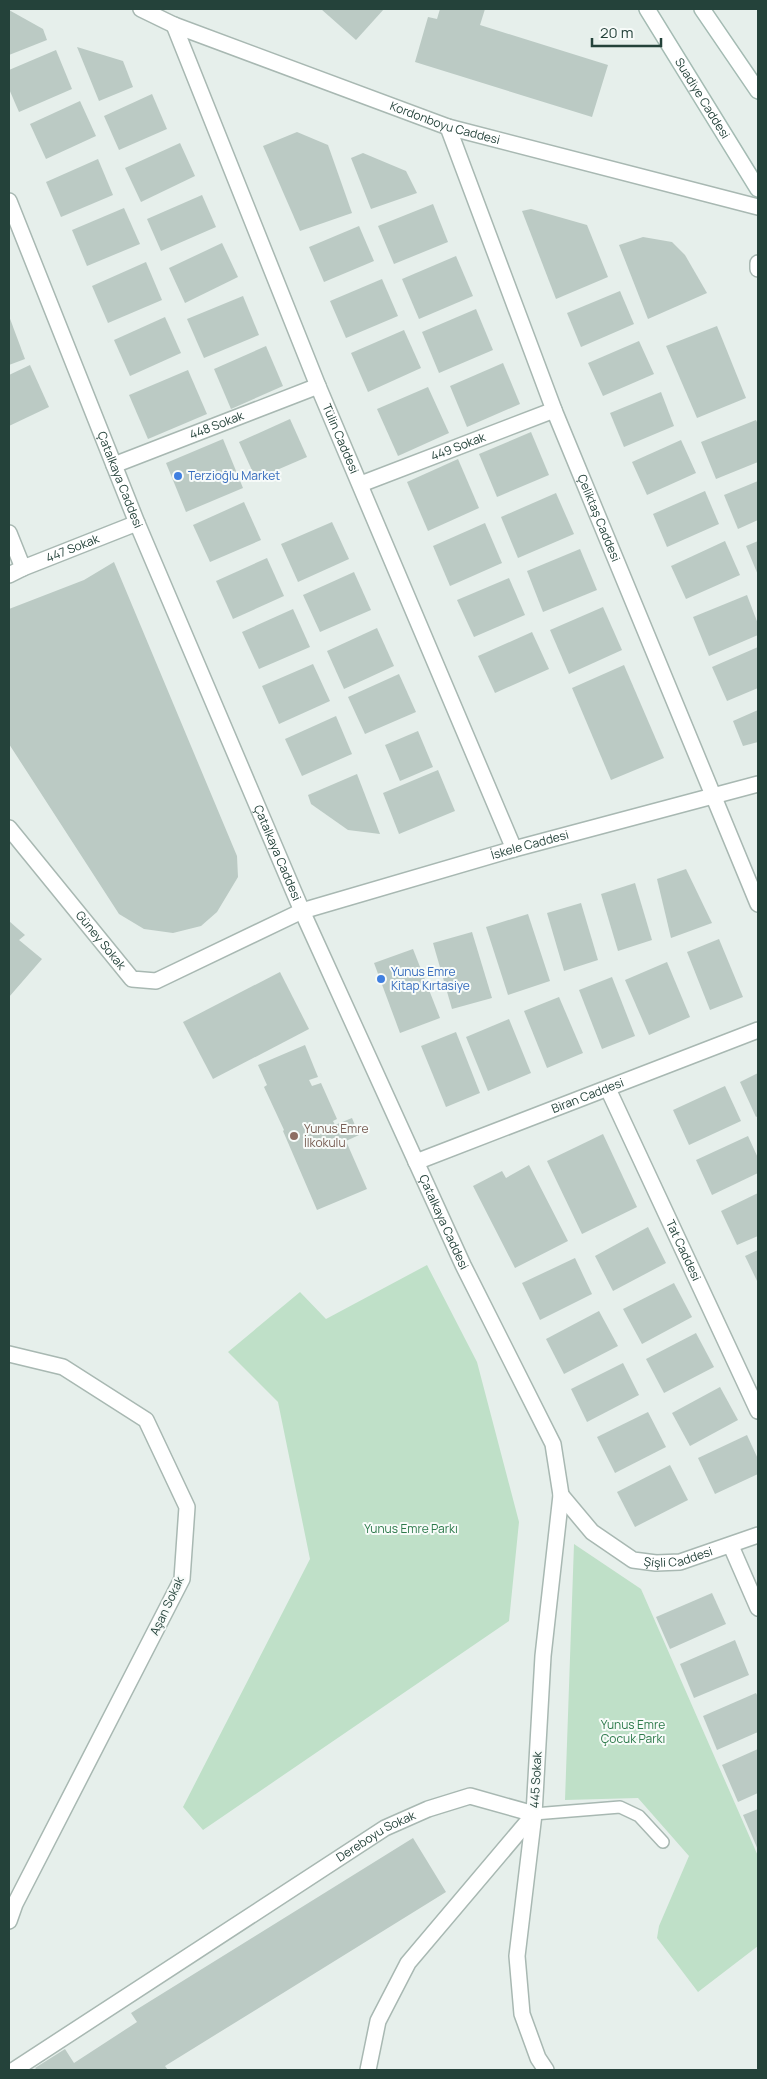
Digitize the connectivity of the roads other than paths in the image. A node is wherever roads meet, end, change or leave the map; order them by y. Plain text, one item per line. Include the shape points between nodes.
1 (141, 9) edge
2 (647, 9) edge
3 (702, 9) edge
4 (174, 25) junction
5 (758, 91) edge
6 (448, 127) junction
7 (758, 189) edge
8 (9, 201) edge
9 (758, 207) edge
10 (758, 263) edge
11 (758, 268) edge
12 (318, 386) junction
13 (554, 410) junction
14 (114, 465) junction
15 (361, 484) junction
16 (137, 523) junction
17 (9, 533) edge
18 (23, 568) junction
19 (9, 575) edge
20 (758, 784) edge
21 (714, 797) junction
22 (9, 828) edge
23 (514, 849) junction
24 (758, 904) edge
25 (302, 911) junction
26 (758, 1030) edge
27 (608, 1089) junction
28 (416, 1162) junction
29 (9, 1354) edge
30 (758, 1411) edge
31 (561, 1495) junction
32 (758, 1535) edge
33 (731, 1546) junction
34 (758, 1608) edge
35 (534, 1814) junction
36 (663, 1842) dead end
37 (12, 1903) edge
38 (9, 1921) edge
39 (14, 2070) edge
40 (368, 2070) edge
41 (546, 2070) edge

1 - 4 street, Kordonboyu Caddesi
2 - 7 street, Suadiye Caddesi
3 - 5 street
4 - 6 street, Kordonboyu Caddesi
4 - 12 street, Tülin Caddesi
6 - 9 street, Kordonboyu Caddesi
6 - 13 street, Çeliktaş Caddesi
8 - 14 street, Çatalkaya Caddesi
10 - 11 street
12 - 14 street, 448 Sokak
12 - 15 street, Tülin Caddesi
13 - 15 street, 449 Sokak
13 - 21 street, Çeliktaş Caddesi
14 - 16 street, Çatalkaya Caddesi
15 - 23 street, Tülin Caddesi
16 - 18 street, 447 Sokak
16 - 25 street, Çatalkaya Caddesi
17 - 18 street
18 - 19 street, 447 Sokak
20 - 21 street, İskele Caddesi
21 - 23 street, İskele Caddesi
21 - 24 street, Çeliktaş Caddesi
22 - 25 street, Güney Sokak via 132,979 156,981
23 - 25 street, İskele Caddesi
25 - 28 street, Çatalkaya Caddesi
26 - 27 street, Biran Caddesi
27 - 28 street, Biran Caddesi
27 - 30 street, Tat Caddesi
28 - 31 street, Çatalkaya Caddesi via 463,1265 553,1444
29 - 37 street, Aşan Sokak via 63,1367 146,1420 187,1507 182,1579
31 - 33 street, Şişli Caddesi via 592,1532 632,1560 680,1562
31 - 35 street, 445 Sokak via 543,1656
32 - 33 street, Şişli Caddesi
33 - 34 street
35 - 36 lane via 620,1807 639,1816
35 - 39 street, Dereboyu Sokak via 470,1796 428,1809 385,1828
35 - 40 street, 445 Sokak via 408,1963 378,2021
35 - 41 street via 517,1956 522,2014 538,2058
37 - 38 street, Aşan Sokak

